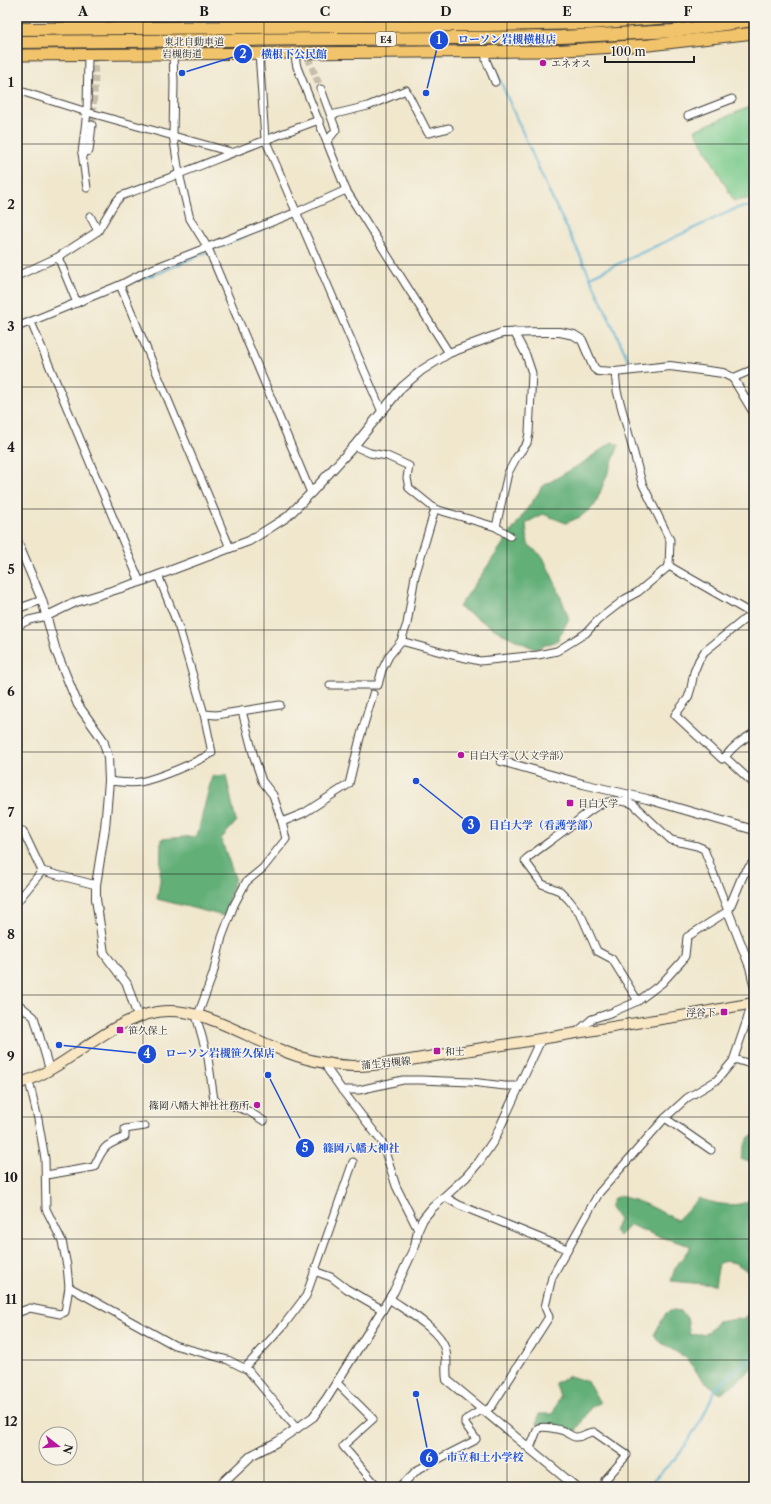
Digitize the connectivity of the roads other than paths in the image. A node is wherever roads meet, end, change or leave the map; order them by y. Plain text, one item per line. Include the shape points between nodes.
1 (673, 17) edge
2 (754, 20) edge
3 (17, 29) edge
4 (754, 33) edge
5 (17, 42) edge
6 (294, 52) junction
7 (486, 52) junction
8 (259, 53) junction
9 (88, 54) junction
10 (172, 54) junction
11 (17, 55) edge
12 (495, 82) dead end
13 (321, 89) tunnel mouth
14 (17, 90) edge
15 (732, 98) dead end
16 (87, 112) junction
17 (331, 115) junction
18 (688, 116) dead end
19 (319, 120) junction
20 (92, 125) tunnel mouth
21 (449, 128) dead end
22 (173, 135) junction
23 (265, 139) junction
24 (328, 140) junction
25 (231, 152) junction
26 (82, 153) junction
27 (179, 173) junction
28 (87, 188) dead end
29 (346, 190) junction
30 (297, 212) junction
31 (90, 216) dead end
32 (98, 231) junction
33 (208, 248) junction
34 (58, 257) junction
35 (17, 276) edge
36 (120, 285) junction
37 (78, 303) junction
38 (31, 322) junction
39 (17, 328) edge
40 (514, 332) junction
41 (449, 353) junction
42 (754, 370) edge
43 (615, 372) junction
44 (733, 378) junction
45 (382, 412) junction
46 (754, 413) edge
47 (354, 446) junction
48 (311, 493) junction
49 (435, 509) junction
50 (496, 527) junction
51 (510, 536) dead end
52 (17, 541) edge
53 (230, 548) junction
54 (669, 566) junction
55 (158, 575) junction
56 (140, 582) junction
57 (42, 600) junction
58 (17, 609) edge
59 (752, 615) edge
60 (47, 616) junction
61 (17, 626) edge
62 (401, 641) junction
63 (330, 685) dead end
64 (373, 694) dead end
65 (280, 705) dead end
66 (242, 711) junction
67 (204, 714) junction
68 (754, 733) edge
69 (725, 757) junction
70 (501, 760) dead end
71 (109, 781) junction
72 (754, 784) edge
73 (628, 798) junction
74 (282, 822) junction
75 (754, 830) edge
76 (23, 831) dead end
77 (754, 862) edge
78 (42, 871) junction
79 (96, 885) junction
80 (17, 902) edge
81 (728, 911) junction
82 (754, 985) edge
83 (638, 1001) junction
84 (17, 1003) edge
85 (752, 1004) edge
86 (198, 1015) junction
87 (138, 1017) junction
88 (576, 1033) junction
89 (541, 1039) junction
90 (734, 1059) junction
91 (325, 1063) junction
92 (754, 1065) edge
93 (50, 1071) junction
94 (29, 1081) junction
95 (17, 1084) edge
96 (520, 1086) junction
97 (342, 1090) junction
98 (665, 1118) junction
99 (264, 1121) dead end
100 (145, 1126) dead end
101 (711, 1150) dead end
102 (353, 1162) dead end
103 (46, 1175) junction
104 (445, 1197) junction
105 (418, 1230) junction
106 (567, 1249) junction
107 (314, 1271) junction
108 (69, 1287) junction
109 (390, 1299) junction
110 (383, 1310) junction
111 (17, 1313) edge
112 (245, 1368) junction
113 (337, 1382) junction
114 (484, 1410) junction
115 (297, 1429) junction
116 (530, 1448) junction
117 (17, 1483) edge
118 (22, 1487) edge
119 (218, 1487) edge
120 (379, 1487) edge
121 (400, 1487) edge
122 (576, 1487) edge
123 (610, 1487) edge

1 - 3 highway, 東北自動車道 / E4 via 590,23 491,25
2 - 5 highway, 東北自動車道 / E4 via 722,26 613,35
4 - 7 highway, 岩槻街道 via 649,45
6 - 7 highway, 岩槻街道
6 - 8 highway, 岩槻街道
6 - 19 street
7 - 12 street via 486,60
8 - 10 highway, 岩槻街道
8 - 23 street
9 - 10 highway, 岩槻街道
9 - 11 highway, 岩槻街道
9 - 16 street
10 - 22 street
13 - 17 street
14 - 16 street
15 - 18 street
16 - 22 street
16 - 26 street
17 - 21 street via 368,106 406,90 428,133
17 - 24 street via 336,130
19 - 23 street
19 - 24 street
20 - 26 street via 89,151
22 - 25 street
22 - 27 street
23 - 25 street
23 - 30 street
24 - 29 street
25 - 27 street
26 - 28 street
27 - 32 street via 121,196
27 - 33 street via 190,219
29 - 30 street
29 - 41 street
30 - 33 street
30 - 45 street
31 - 32 street
32 - 34 street
33 - 36 street via 147,271
33 - 48 street
34 - 35 street
34 - 37 street
36 - 37 street
36 - 53 street
37 - 38 street
38 - 39 street
38 - 56 street
40 - 41 street via 496,335
40 - 43 street via 560,332 574,336 582,340 594,368 598,371
40 - 50 street via 532,373 529,433 527,443 508,473
41 - 45 street via 422,370 402,387
42 - 44 street
43 - 44 street via 670,366 723,373
43 - 54 street via 617,391 642,483 670,540
44 - 46 street
45 - 47 street
47 - 48 street
47 - 49 street via 409,466 409,488
48 - 53 street via 287,517 249,540
49 - 50 street
49 - 62 street via 415,576 410,611
50 - 51 street
52 - 57 street
53 - 55 street
54 - 59 street
54 - 62 street via 598,620 586,633 557,651 480,661
55 - 56 street
55 - 67 street via 179,628
56 - 60 street via 76,602
57 - 58 street
57 - 60 street
59 - 69 street via 704,652 694,672 688,698 674,715 722,760
60 - 61 street
60 - 71 street via 56,651 78,705 103,740 108,757
62 - 63 street via 389,656 378,685
64 - 74 street via 349,784 304,813
65 - 66 street
66 - 67 street
66 - 74 street via 262,781 273,795
67 - 71 street via 212,754 140,782
68 - 69 street via 742,739
69 - 72 street
70 - 73 street
71 - 79 street
73 - 75 street
73 - 81 street via 671,840 704,849
73 - 83 street via 591,809 525,861 542,884 560,891 569,900 582,917 597,950 612,959
74 - 86 street via 286,839 263,868 246,882 234,905
76 - 78 street
77 - 81 street via 743,875
78 - 79 street
78 - 80 street
79 - 87 street via 104,953 127,984
81 - 82 street via 750,967
81 - 83 street via 687,937 682,961 662,983
83 - 88 street via 592,1019
84 - 93 street via 34,1017
85 - 88 main road, 蒲生岩槻線
85 - 90 street
86 - 87 main road, 蒲生岩槻線 via 157,1012
86 - 91 main road, 蒲生岩槻線 via 283,1051
86 - 99 street via 214,1100 248,1111
87 - 93 main road, 蒲生岩槻線 via 119,1025
88 - 89 main road, 蒲生岩槻線
89 - 91 main road, 蒲生岩槻線 via 383,1064 352,1066
89 - 96 street
90 - 92 street
90 - 98 street via 717,1080 687,1098
91 - 97 street
93 - 94 main road, 蒲生岩槻線
94 - 95 main road, 蒲生岩槻線
94 - 103 street via 38,1119
96 - 97 street via 409,1080 359,1090
96 - 104 street via 494,1140 479,1162
97 - 105 street via 382,1142 396,1186
98 - 101 street
98 - 106 street via 599,1193
100 - 103 street via 125,1129 125,1137 108,1144 94,1167
102 - 107 street
103 - 108 street via 46,1209 62,1241
104 - 105 street via 422,1219
104 - 106 street
105 - 109 street via 415,1246
106 - 114 street via 549,1284 545,1307 550,1318 492,1406
107 - 110 street via 331,1277
107 - 112 street via 306,1296
108 - 111 street via 65,1312 60,1314 30,1308
108 - 112 street via 174,1345 228,1360
109 - 110 street
109 - 114 street via 440,1338 445,1347 447,1380
110 - 113 street
112 - 115 street
113 - 115 street via 313,1417
113 - 120 street via 373,1420 343,1446
114 - 116 street
114 - 121 street via 465,1420 465,1424 476,1439 474,1441 417,1470
115 - 119 street via 252,1455
116 - 122 street
116 - 123 street via 538,1428 563,1431 575,1437 594,1432 627,1455 605,1480
117 - 118 street

